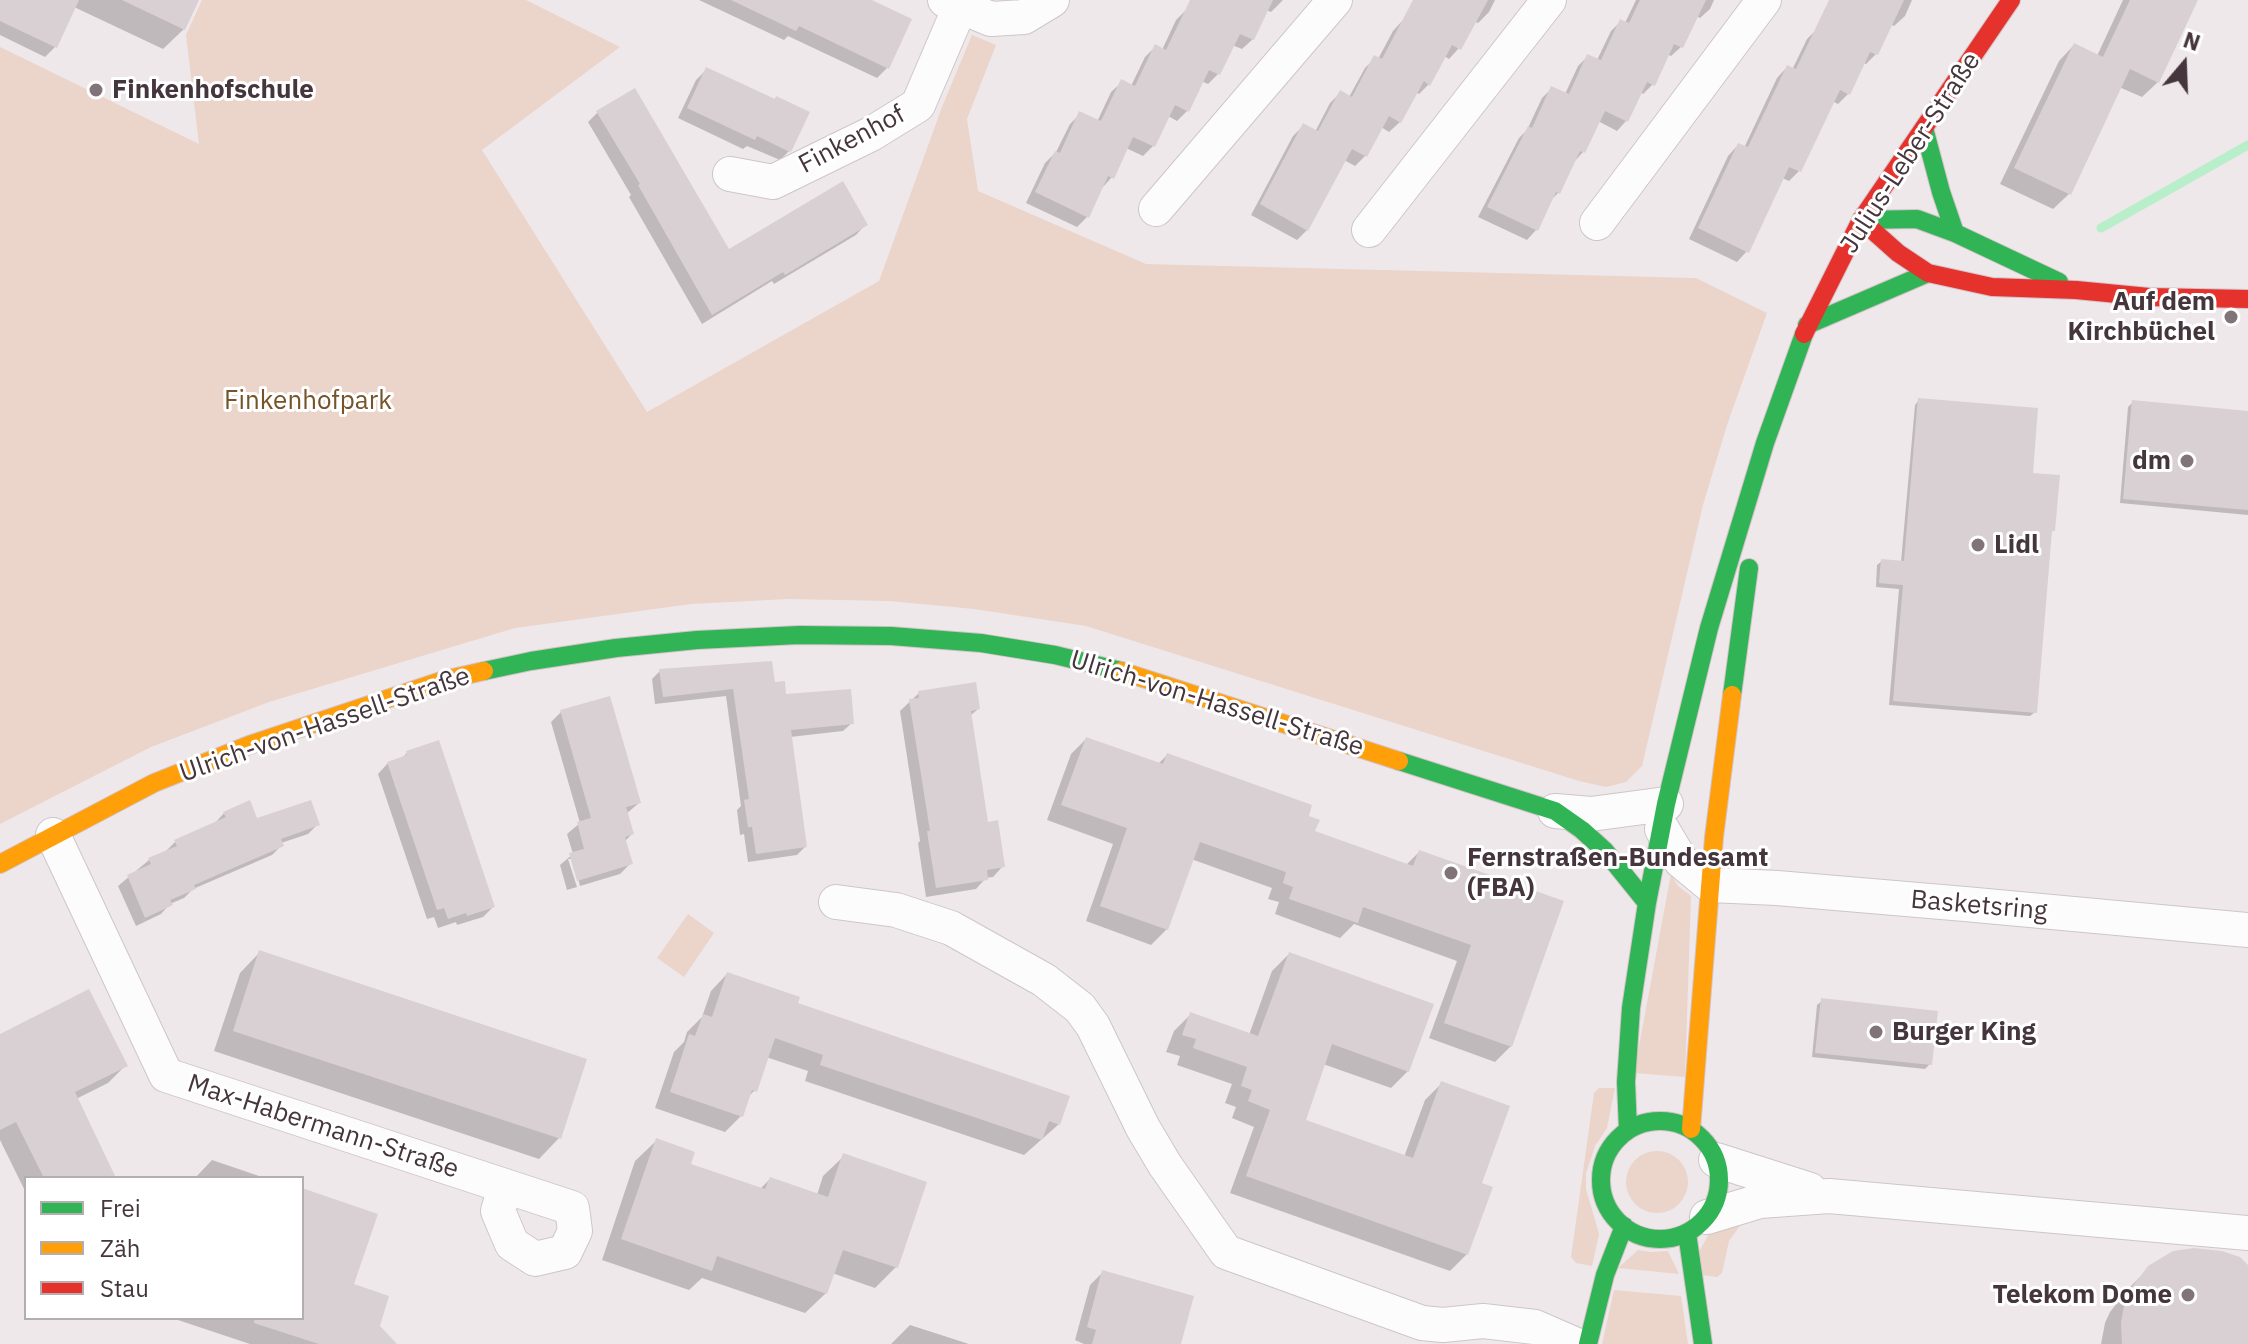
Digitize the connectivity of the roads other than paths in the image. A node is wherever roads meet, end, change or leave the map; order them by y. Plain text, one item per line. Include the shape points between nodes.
1 (1052, 0) edge
2 (1335, 0) edge
3 (1549, 0) edge
4 (1764, 0) edge
5 (2011, 0) edge
6 (965, 8) edge
7 (1924, 128) junction
8 (730, 174) dead end
9 (1156, 209) dead end
10 (1861, 220) junction
11 (1597, 223) dead end
12 (1369, 230) dead end
13 (1955, 233) junction
14 (1928, 273) junction
15 (2076, 290) junction
16 (2248, 299) edge
17 (1807, 325) junction
18 (1765, 443) junction
19 (1555, 811) junction
20 (1664, 816) junction
21 (53, 835) junction
22 (0, 864) edge
23 (1710, 885) junction
24 (836, 902) dead end
25 (1647, 903) junction
26 (2248, 930) edge
27 (1691, 1129) junction
28 (1628, 1130) junction
29 (1716, 1160) junction
30 (505, 1186) dead end
31 (1829, 1196) junction
32 (1697, 1225) junction
33 (1624, 1226) junction
34 (2248, 1233) edge
35 (1574, 1344) edge
36 (1588, 1344) edge
37 (1703, 1344) edge

1 - 6 street via 1024,17
2 - 9 street
3 - 12 street
4 - 11 street
5 - 7 street, Julius-Leber-Straße
6 - 8 street, Finkenhof via 918,105 773,182
7 - 10 street, Julius-Leber-Straße
7 - 13 street
10 - 13 street via 1917,219
10 - 14 street
10 - 17 street, Julius-Leber-Straße
13 - 15 street
14 - 15 street via 1992,287
14 - 17 street
15 - 16 street
17 - 18 street, Julius-Leber-Straße
18 - 20 street, Julius-Leber-Straße via 1709,628
18 - 23 street, Julius-Leber-Straße
19 - 20 street, Ulrich-von-Hassell-Straße
19 - 21 street, Ulrich-von-Hassell-Straße via 1136,675 1055,655 981,643 830,635 616,648 444,680 249,745 154,783
19 - 25 street, Ulrich-von-Hassell-Straße via 1605,851
20 - 23 street via 1681,861
20 - 25 street, Julius-Leber-Straße
21 - 22 street, Ulrich-von-Hassell-Straße
21 - 30 street, Max-Habermann-Straße via 166,1075
23 - 26 street, Basketsring
23 - 27 street, Julius-Leber-Straße
24 - 35 street via 896,910 951,928 1044,980 1080,1008 1165,1165 1226,1252 1422,1323 1483,1321 1535,1327
25 - 28 street, Julius-Leber-Straße via 1631,1008
27 - 28 street via 1659,1121
27 - 29 street
28 - 33 street via 1614,1143 1601,1177 1607,1204
29 - 31 street
29 - 32 street via 1716,1199
31 - 32 street via 1760,1201
31 - 34 street
32 - 33 street via 1671,1238 1638,1234
32 - 37 street
33 - 36 street

